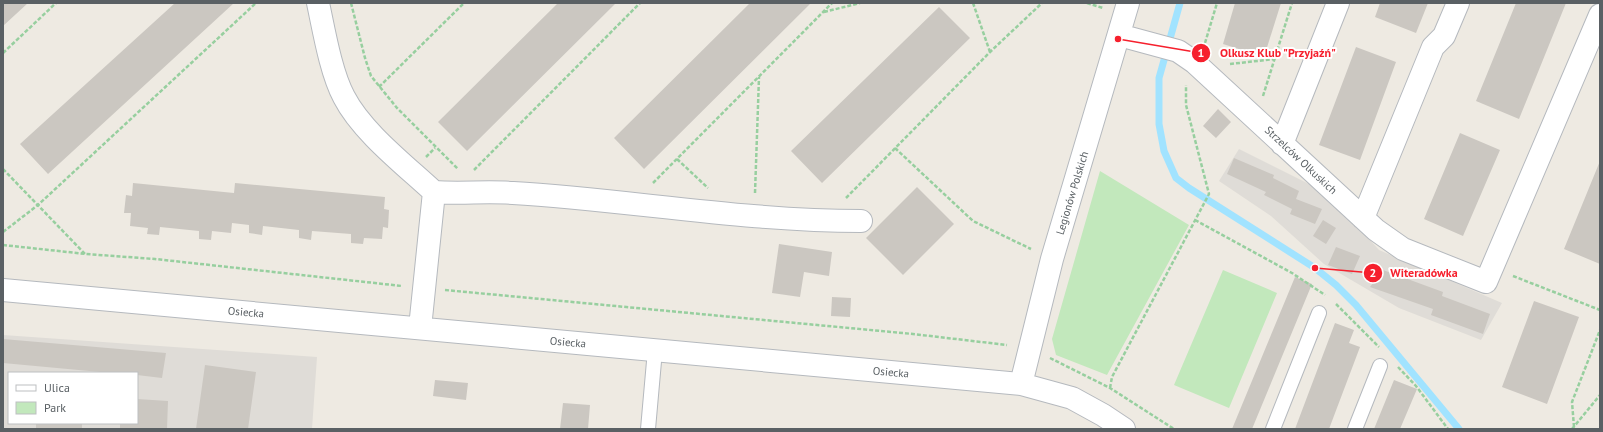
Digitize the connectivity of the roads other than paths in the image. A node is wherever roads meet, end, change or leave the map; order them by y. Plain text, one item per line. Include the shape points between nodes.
1 (318, 3) edge
2 (1128, 3) edge
3 (1338, 3) edge
4 (1458, 3) edge
5 (1600, 15) edge
6 (1119, 35) junction
7 (1282, 144) junction
8 (434, 192) junction
9 (1363, 218) junction
10 (861, 221) dead end
11 (3, 290) edge
12 (1319, 313) dead end
13 (420, 328) junction
14 (656, 350) junction
15 (1380, 366) dead end
16 (1021, 384) junction
17 (648, 429) edge
18 (1124, 429) edge
19 (1273, 429) edge
20 (1355, 429) edge

1 - 8 street via 336,78 344,97 356,116 375,137
2 - 6 street, Legionów Polskich
3 - 7 street
4 - 9 street via 1444,36 1434,47
5 - 9 street, Strzelców Olkuskich via 1489,275 1403,249
6 - 7 street, Strzelców Olkuskich via 1178,51 1207,72
6 - 16 street, Legionów Polskich via 1052,259
7 - 9 street, Strzelców Olkuskich
8 - 10 street via 512,193 799,219
8 - 13 street
11 - 13 street, Osiecka
12 - 19 lane
13 - 14 street, Osiecka
14 - 16 street, Osiecka
14 - 17 lane
15 - 20 lane
16 - 18 street, Osiecka via 1072,398

